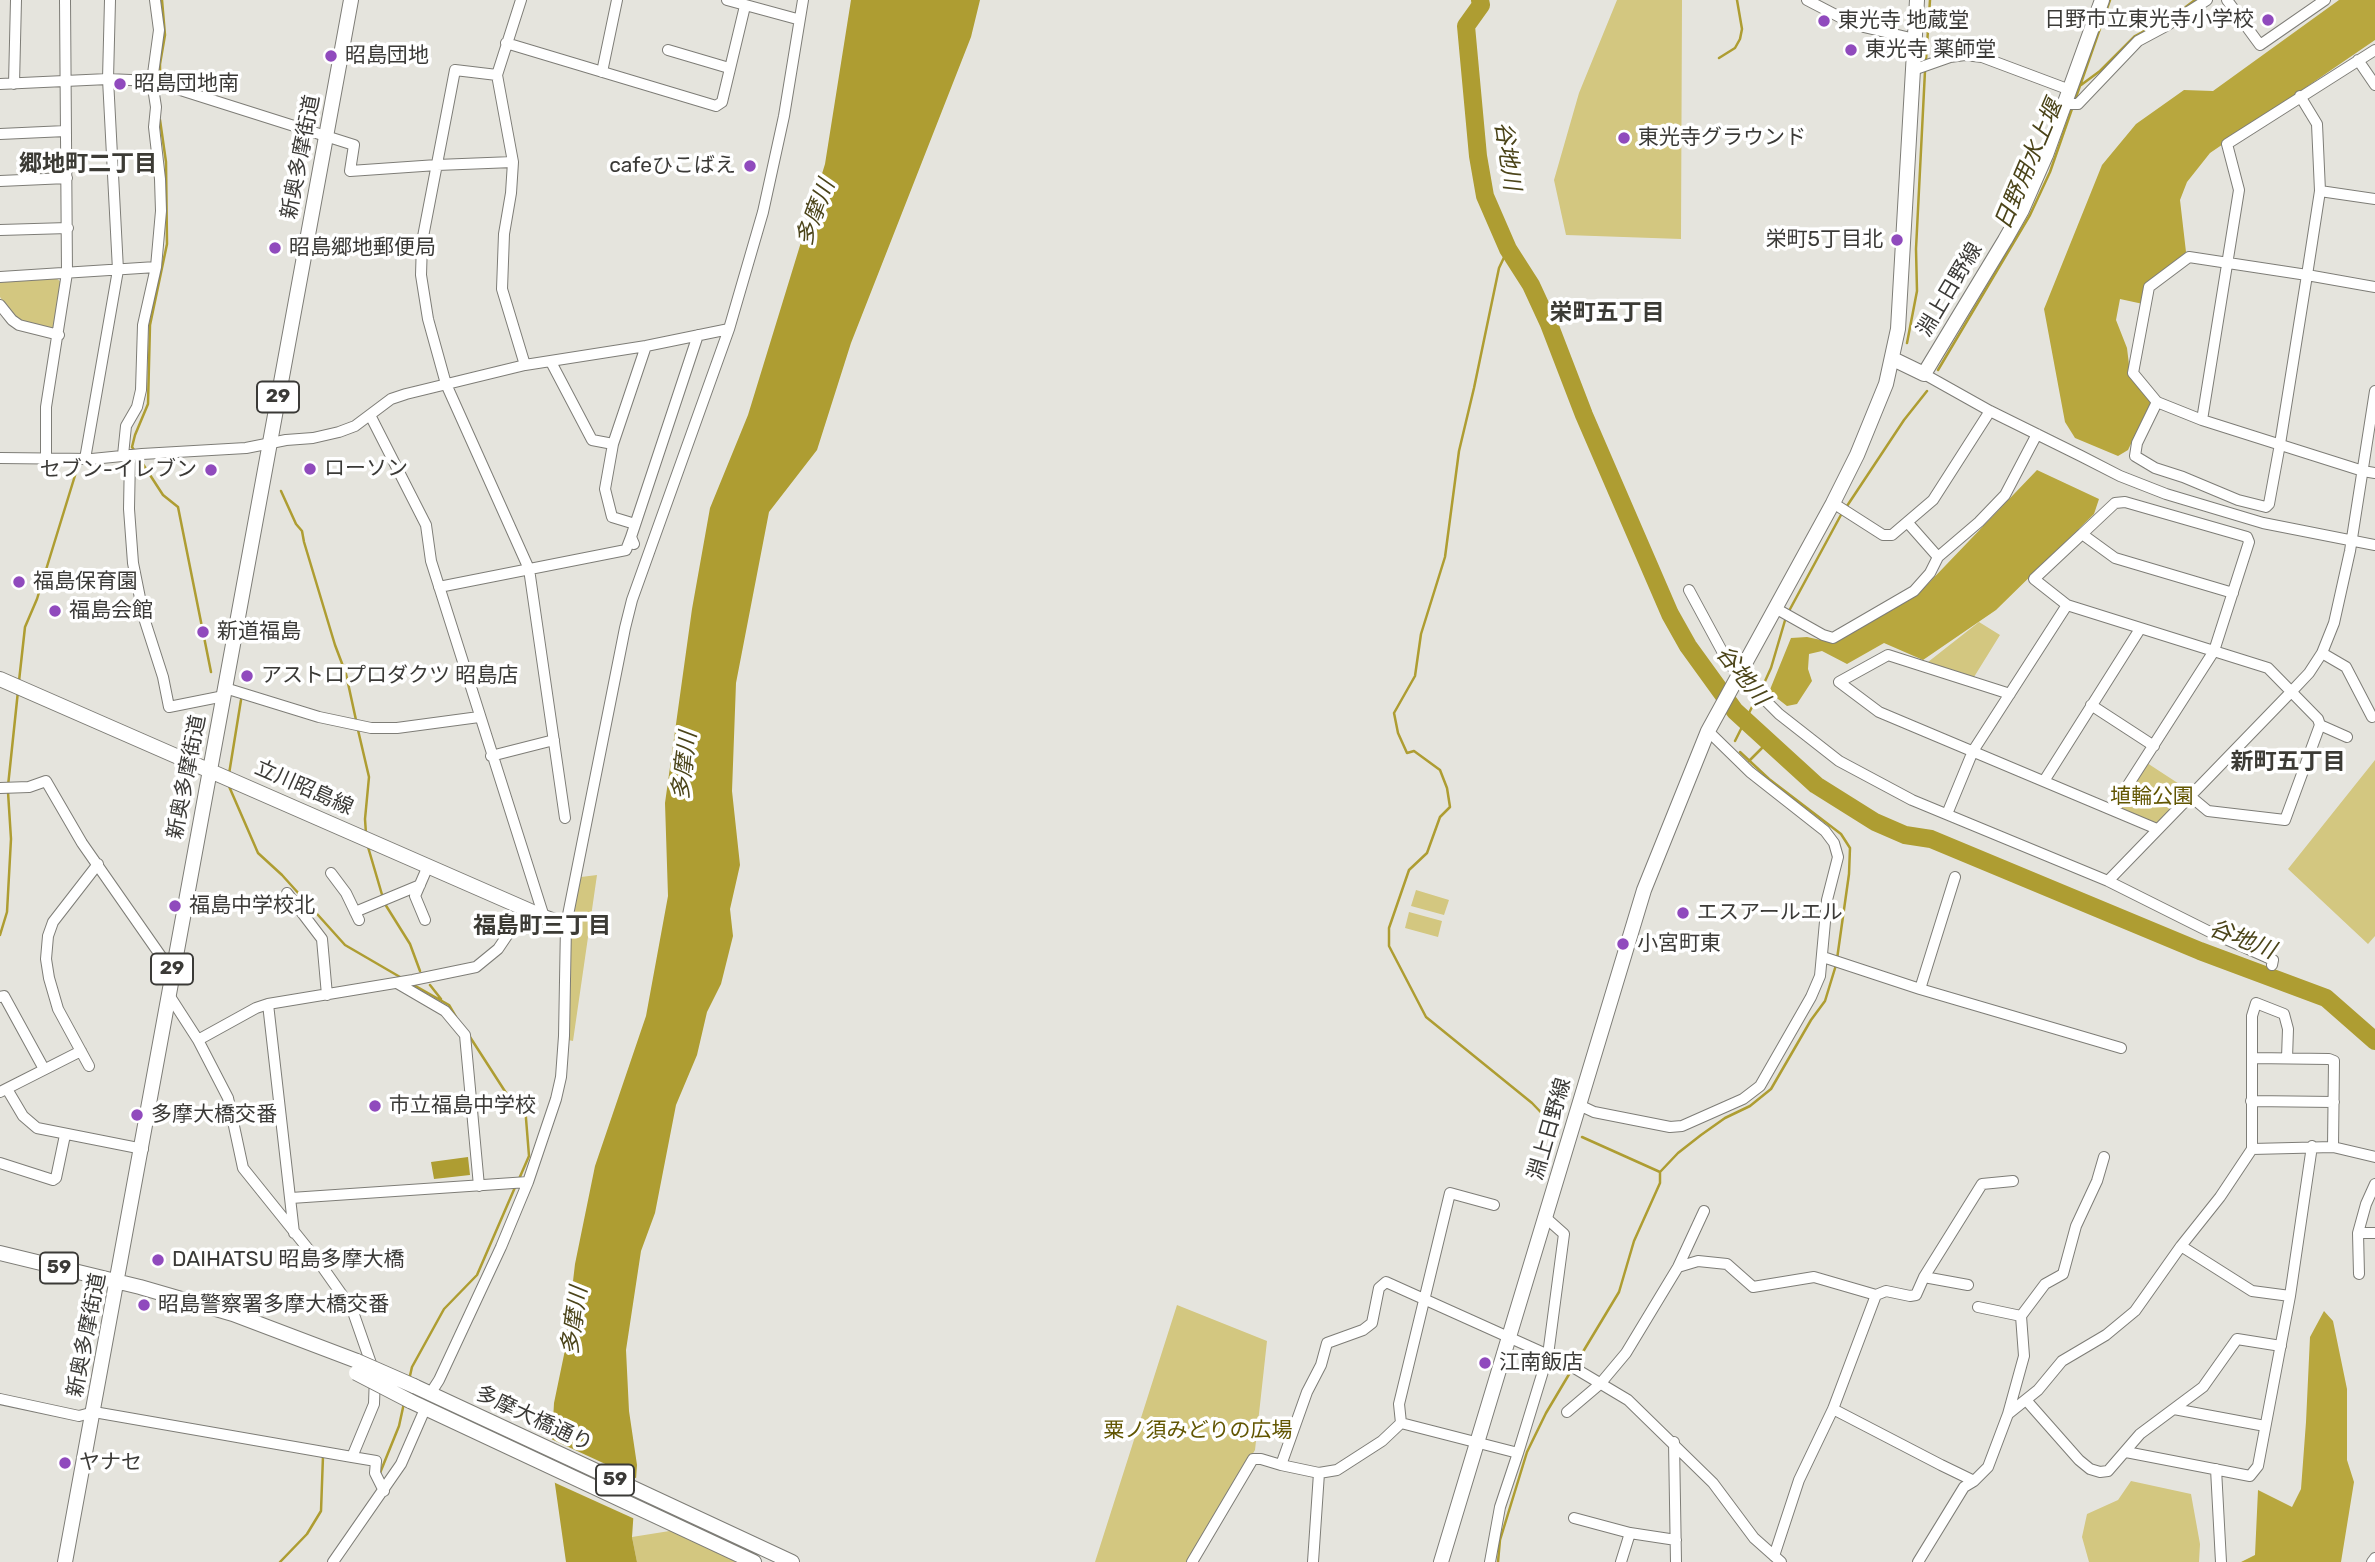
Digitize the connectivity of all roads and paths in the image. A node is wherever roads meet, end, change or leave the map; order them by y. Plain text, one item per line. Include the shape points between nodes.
1 (16, 0) edge
2 (65, 0) edge
3 (110, 0) edge
4 (155, 0) edge
5 (351, 0) edge
6 (521, 0) edge
7 (617, 0) edge
8 (729, 0) edge
9 (803, 0) edge
10 (1807, 0) edge
11 (1917, 0) edge
12 (2102, 0) edge
13 (2207, 0) edge
14 (2227, 0) edge
15 (2325, 0) edge
16 (745, 6) junction
17 (797, 19) dead end
18 (1915, 39) junction
19 (506, 43) junction
20 (668, 50) dead end
21 (2375, 50) edge
22 (2358, 60) junction
23 (729, 68) junction
24 (1913, 70) junction
25 (602, 72) junction
26 (497, 75) junction
27 (108, 79) junction
28 (65, 80) junction
29 (157, 83) junction
30 (0, 84) edge
31 (14, 84) junction
32 (2375, 85) edge
33 (2300, 96) junction
34 (2068, 97) junction
35 (66, 131) junction
36 (0, 134) edge
37 (326, 138) junction
38 (513, 162) junction
39 (437, 164) junction
40 (67, 178) junction
41 (0, 181) edge
42 (2320, 191) junction
43 (2375, 199) edge
44 (68, 228) junction
45 (0, 230) edge
46 (2227, 263) junction
47 (156, 267) junction
48 (118, 270) junction
49 (67, 273) junction
50 (2307, 275) junction
51 (0, 277) edge
52 (2375, 287) edge
53 (0, 305) edge
54 (729, 329) junction
55 (59, 335) junction
56 (698, 335) junction
57 (646, 346) junction
58 (1893, 359) junction
59 (551, 362) junction
60 (525, 365) junction
61 (1924, 373) junction
62 (446, 384) junction
63 (2375, 391) edge
64 (2157, 402) junction
65 (2374, 405) edge
66 (1990, 411) junction
67 (370, 415) junction
68 (2202, 420) junction
69 (2037, 434) junction
70 (269, 443) junction
71 (613, 444) junction
72 (2280, 444) junction
73 (132, 454) junction
74 (0, 457) edge
75 (46, 458) junction
76 (85, 459) junction
77 (2362, 471) junction
78 (2375, 473) edge
79 (1833, 503) junction
80 (1908, 523) junction
81 (635, 524) junction
82 (2082, 534) junction
83 (2352, 541) junction
84 (2375, 545) edge
85 (1938, 557) junction
86 (528, 569) junction
87 (439, 586) junction
88 (1689, 590) dead end
89 (2233, 593) junction
90 (2067, 606) junction
91 (1775, 608) junction
92 (2140, 629) junction
93 (2214, 651) junction
94 (2322, 653) junction
95 (1738, 676) junction
96 (4, 681) edge
97 (2292, 691) junction
98 (224, 692) junction
99 (2010, 694) junction
100 (2091, 705) junction
101 (479, 716) junction
102 (2372, 717) dead end
103 (2320, 726) junction
104 (1708, 731) junction
105 (2347, 737) dead end
106 (554, 740) junction
107 (2154, 746) junction
108 (1973, 751) junction
109 (491, 756) junction
110 (210, 770) junction
111 (2044, 780) junction
112 (5, 789) edge
113 (2190, 796) junction
114 (2112, 810) junction
115 (1947, 814) junction
116 (565, 818) dead end
117 (2157, 829) junction
118 (98, 864) junction
119 (428, 866) junction
120 (1955, 877) dead end
121 (332, 880) dead end
122 (2108, 881) junction
123 (420, 885) junction
124 (287, 893) dead end
125 (525, 909) junction
126 (544, 917) junction
127 (425, 920) dead end
128 (566, 925) junction
129 (1832, 961) junction
130 (2272, 965) dead end
131 (172, 972) junction
132 (404, 982) junction
133 (1920, 989) junction
134 (169, 995) junction
135 (327, 995) junction
136 (0, 997) edge
137 (268, 1004) junction
138 (198, 1040) junction
139 (2121, 1048) dead end
140 (80, 1051) junction
141 (2252, 1058) junction
142 (2287, 1058) junction
143 (89, 1066) dead end
144 (44, 1069) junction
145 (4, 1090) edge
146 (2251, 1101) junction
147 (2334, 1102) junction
148 (1579, 1105) junction
149 (65, 1135) junction
150 (2312, 1146) junction
151 (2333, 1147) junction
152 (142, 1149) junction
153 (2252, 1149) junction
154 (2104, 1157) dead end
155 (2375, 1157) edge
156 (0, 1163) edge
157 (2013, 1181) dead end
158 (521, 1182) junction
159 (2375, 1184) edge
160 (479, 1186) junction
161 (291, 1198) junction
162 (1494, 1205) dead end
163 (1704, 1212) dead end
164 (1546, 1218) junction
165 (294, 1233) junction
166 (2358, 1233) junction
167 (2375, 1233) edge
168 (2181, 1246) junction
169 (0, 1253) edge
170 (1678, 1267) junction
171 (2359, 1274) dead end
172 (1924, 1277) junction
173 (118, 1282) junction
174 (1968, 1285) dead end
175 (1876, 1295) junction
176 (2290, 1296) junction
177 (1425, 1299) junction
178 (1978, 1307) dead end
179 (2021, 1316) junction
180 (1510, 1337) junction
181 (2281, 1346) junction
182 (1548, 1355) junction
183 (356, 1367) junction
184 (1600, 1384) junction
185 (434, 1396) junction
186 (0, 1399) edge
187 (2026, 1400) junction
188 (1833, 1409) junction
189 (2174, 1409) junction
190 (429, 1411) junction
191 (94, 1412) junction
192 (1567, 1412) dead end
193 (2008, 1414) junction
194 (1401, 1423) junction
195 (2265, 1426) junction
196 (1478, 1442) junction
197 (1674, 1442) junction
198 (2126, 1452) junction
199 (1518, 1453) junction
200 (352, 1457) junction
201 (1281, 1465) junction
202 (2216, 1469) junction
203 (1319, 1474) junction
204 (1974, 1480) junction
205 (382, 1488) junction
206 (1574, 1518) dead end
207 (1630, 1533) junction
208 (1676, 1540) junction
209 (1777, 1559) edge
210 (65, 1562) edge
211 (333, 1562) edge
212 (754, 1562) edge
213 (792, 1562) edge
214 (1192, 1562) edge
215 (1313, 1562) edge
216 (1441, 1562) edge
217 (1490, 1562) edge
218 (1621, 1562) edge
219 (1676, 1562) edge
220 (1919, 1562) edge
221 (2221, 1562) edge

1 - 31 street
2 - 28 street
3 - 27 street
4 - 29 street
5 - 37 main road, 新奥多摩街道 / 29
6 - 19 street
7 - 25 street
8 - 16 street
9 - 54 street via 763,212
10 - 18 street via 1855,25
11 - 18 main road, 淵上日野線
12 - 34 main road, 淵上日野線
13 - 34 street via 2138,41 2078,104
14 - 15 street via 2260,45
16 - 17 street
16 - 23 street
18 - 24 main road, 淵上日野線
19 - 25 street
19 - 26 street
20 - 23 street
21 - 22 street
22 - 32 street
22 - 33 street
23 - 25 street via 722,102 716,106
24 - 34 street via 1950,57 1982,57
24 - 58 main road, 淵上日野線
26 - 38 street
26 - 39 street via 455,69
27 - 28 street
27 - 29 street
27 - 48 street
28 - 31 street
28 - 35 street
29 - 37 street
29 - 47 street via 154,127 161,211
30 - 31 street
33 - 42 street via 2317,124
33 - 46 street via 2227,144 2239,190
34 - 61 main road, 淵上日野線 via 2022,210
35 - 36 street
35 - 40 street
37 - 39 street via 354,145 350,171
37 - 70 main road, 新奥多摩街道 / 29
38 - 39 street
38 - 60 street via 502,289
39 - 62 street via 422,243 421,275
40 - 41 street
40 - 44 street
42 - 43 street
42 - 50 street
44 - 45 street
44 - 49 street
46 - 50 street
46 - 64 street via 2189,257 2148,287 2133,373
46 - 68 street
47 - 48 street
47 - 73 street via 143,325 141,390 126,426
48 - 49 street
48 - 76 street
49 - 51 street
49 - 55 street
50 - 52 street
50 - 72 street
53 - 55 street via 19,326
54 - 56 street
54 - 128 street via 632,600
55 - 75 street via 47,407
56 - 57 street
56 - 81 street
57 - 59 street
57 - 71 street
58 - 61 main road
58 - 79 main road, 淵上日野線 via 1873,417
59 - 60 street
59 - 71 street via 592,440
60 - 62 street
61 - 66 street
62 - 67 street via 391,399
62 - 86 street
63 - 65 street
64 - 68 street
64 - 72 street via 2135,456 2238,500 2269,504
65 - 77 street
66 - 69 street
66 - 80 street via 1933,500
67 - 70 street via 340,432
67 - 87 street via 426,525
68 - 72 street
69 - 83 street via 2120,476 2204,507
69 - 85 street via 2005,495
70 - 73 street
70 - 98 main road, 新奥多摩街道 / 29
71 - 81 street via 605,489 612,517
72 - 77 street
73 - 76 street
73 - 98 street via 129,509 133,563 169,706
74 - 75 street
75 - 76 street
77 - 78 street
77 - 83 street
79 - 80 street via 1883,535 1892,535
79 - 91 main road, 淵上日野線
80 - 85 street
81 - 86 street via 626,550
82 - 89 street via 2115,558
82 - 89 street via 2115,503 2124,502 2246,537 2249,542
82 - 90 street via 2034,579
83 - 84 street
83 - 94 street via 2334,623
85 - 91 street via 1914,591 1833,638
86 - 87 street
86 - 106 street
87 - 101 street
88 - 95 street
89 - 93 street
90 - 92 street
90 - 99 street
91 - 95 main road, 淵上日野線
92 - 93 street
92 - 100 street
93 - 97 street via 2268,668
93 - 107 street
94 - 97 street
94 - 102 street via 2346,667
95 - 104 main road, 淵上日野線
95 - 115 street via 1839,761
96 - 110 main road, 立川昭島線
97 - 103 street
97 - 113 street
98 - 101 street via 319,717 397,729
98 - 110 main road, 新奥多摩街道 / 29
99 - 108 street
99 - 108 street via 1888,655 1839,682 1879,712
100 - 107 street
100 - 111 street
101 - 109 street
103 - 105 street
103 - 113 street via 2285,820 2208,811
104 - 129 street via 1834,843 1838,857 1827,900
104 - 148 main road, 淵上日野線 via 1644,890
106 - 109 street
106 - 116 street
107 - 114 street
108 - 111 street
108 - 115 street
109 - 126 street
110 - 119 main road, 立川昭島線
110 - 131 main road, 新奥多摩街道 / 29
111 - 114 street
112 - 118 street via 46,782
113 - 117 street
114 - 117 street
115 - 122 street
117 - 122 street
118 - 131 street
118 - 140 street via 53,922 48,936 48,978
119 - 123 street
119 - 125 main road, 立川昭島線
120 - 133 street
121 - 123 street via 346,893 357,916
122 - 130 street via 2273,960
123 - 127 street via 415,896
124 - 135 street via 322,939
125 - 126 main road, 立川昭島線
125 - 132 street via 498,949 476,967
126 - 128 main road, 立川昭島線
128 - 158 street via 561,1077
129 - 133 street
129 - 148 street via 1760,1086 1743,1099 1670,1127
131 - 134 main road, 新奥多摩街道 / 29
132 - 135 street
132 - 160 street via 445,1011 465,1035
133 - 139 street
134 - 138 street
134 - 152 main road, 新奥多摩街道 / 29
135 - 137 street
136 - 144 street via 4,996
137 - 138 street
137 - 161 street
138 - 165 street via 228,1098 243,1168
140 - 143 street
140 - 144 street
141 - 142 street
141 - 142 street via 2256,1003 2284,1014
141 - 146 street
142 - 147 street via 2334,1061
144 - 145 street
145 - 149 street via 30,1123
146 - 147 street
146 - 153 street
147 - 151 street
148 - 164 main road, 淵上日野線
149 - 152 street
149 - 156 street via 53,1180
150 - 151 street
150 - 153 street
150 - 176 street
151 - 155 street
152 - 173 main road, 新奥多摩街道 / 29
153 - 168 street
154 - 179 street via 2076,1226 2063,1274 2045,1283
157 - 172 street via 1982,1184
158 - 160 street
158 - 185 street via 501,1247
159 - 166 street
160 - 161 street
161 - 165 street
162 - 177 street via 1450,1193
163 - 170 street
164 - 180 main road, 淵上日野線
164 - 182 street via 1564,1234
165 - 200 street via 352,1310 375,1375 374,1404
166 - 167 street
166 - 171 street
168 - 176 street via 2252,1290
168 - 187 street via 2135,1311 2062,1362
169 - 173 main road, 多摩大橋通り / 59
170 - 175 street via 1698,1261 1727,1264 1753,1287 1814,1277
170 - 184 street via 1626,1353
172 - 174 street
172 - 175 street via 1916,1295 1886,1291
173 - 183 main road, 多摩大橋通り / 59 via 233,1314
173 - 191 main road, 新奥多摩街道 / 29
175 - 188 street
176 - 181 street
177 - 180 street
177 - 194 street via 1399,1404
177 - 201 street via 1386,1282 1379,1288 1372,1323 1327,1343
178 - 179 street
179 - 193 street via 2024,1356
180 - 182 street
180 - 196 main road, 淵上日野線
181 - 189 street via 2237,1339 2203,1387
181 - 195 street
182 - 184 street
182 - 199 street
183 - 185 main road, 多摩大橋通り / 59, bridge
183 - 190 main road, 多摩大橋通り / 59, bridge
184 - 192 street
184 - 197 street via 1628,1400
185 - 213 main road, 多摩大橋通り / 59
186 - 191 street via 79,1416
187 - 193 street
187 - 198 street via 2090,1469 2108,1471
188 - 204 street
188 - 209 street via 1799,1480
189 - 195 street
189 - 198 street via 2140,1434
190 - 205 street via 401,1464
190 - 212 main road, 多摩大橋通り / 59
191 - 200 street
191 - 210 main road, 新奥多摩街道 / 29
193 - 204 street via 1988,1466
194 - 196 street
194 - 203 street via 1359,1457
195 - 202 street via 2258,1466 2250,1476
196 - 199 street
196 - 216 main road, 淵上日野線
197 - 208 street
197 - 209 street
198 - 202 street
199 - 217 street via 1500,1507
200 - 205 street via 376,1461
201 - 203 street
201 - 214 street via 1253,1459
202 - 221 street
203 - 215 street
204 - 220 street via 1955,1499
205 - 211 street
206 - 207 street
207 - 208 street
207 - 218 street
208 - 219 street

